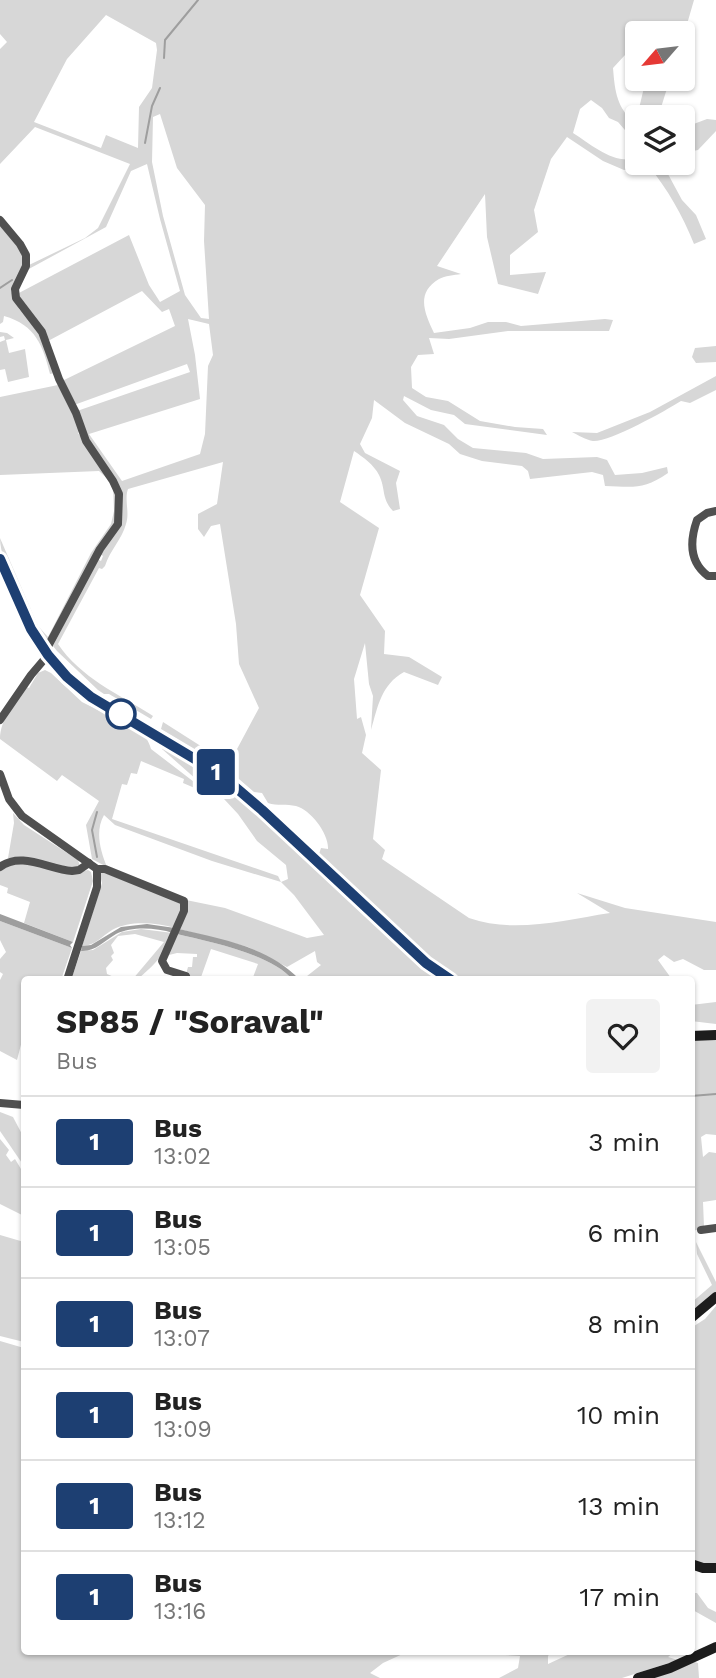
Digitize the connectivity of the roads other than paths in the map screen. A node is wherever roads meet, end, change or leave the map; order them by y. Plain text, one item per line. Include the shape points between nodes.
1 (0, 220) edge
2 (716, 511) edge
3 (0, 559) edge
4 (716, 576) edge
5 (46, 653) junction
6 (0, 720) edge
7 (0, 774) edge
8 (89, 863) junction
9 (0, 867) edge
10 (97, 869) junction
11 (68, 976) edge
12 (186, 976) edge
13 (445, 976) edge
14 (695, 1035) edge
15 (716, 1035) edge
16 (0, 1103) edge
17 (21, 1105) edge
18 (716, 1228) edge
19 (701, 1230) dead end
20 (716, 1297) edge
21 (695, 1315) edge
22 (695, 1565) edge
23 (716, 1568) edge
24 (716, 1647) edge
25 (638, 1678) edge

1 - 5 street via 26,255 16,298 42,332 86,441 119,494 118,524 100,549
2 - 4 street via 697,520 692,544 698,565 708,576
3 - 5 main road
5 - 6 street
5 - 13 main road via 91,697 220,774
7 - 8 street via 9,799 22,816
8 - 9 street via 72,872 22,860
8 - 10 street
10 - 11 street via 97,887
10 - 12 street via 181,899 185,908 162,958 174,974
14 - 15 main road
16 - 17 street
18 - 19 street
20 - 21 main road
22 - 23 main road
24 - 25 main road

